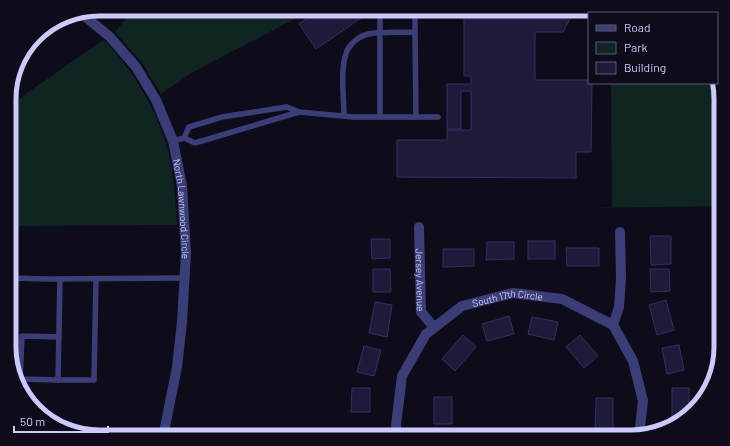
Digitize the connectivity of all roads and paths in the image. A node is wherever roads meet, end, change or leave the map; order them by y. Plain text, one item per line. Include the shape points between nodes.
1 (380, 16) edge
2 (415, 16) edge
3 (86, 17) edge
4 (415, 32) junction
5 (380, 34) junction
6 (299, 112) junction
7 (344, 116) junction
8 (380, 117) junction
9 (416, 117) junction
10 (438, 117) dead end
11 (184, 138) junction
12 (173, 141) junction
13 (419, 227) dead end
14 (620, 232) dead end
15 (16, 278) edge
16 (184, 278) junction
17 (60, 279) junction
18 (96, 279) junction
19 (613, 325) junction
20 (434, 327) junction
21 (59, 337) junction
22 (20, 373) edge
23 (22, 379) edge
24 (58, 380) junction
25 (640, 429) edge
26 (164, 430) edge
27 (396, 430) edge

1 - 5 lane
2 - 4 lane
3 - 12 street, North Lawnwood Circle via 110,37 136,67 156,100
4 - 5 lane
4 - 9 lane
5 - 7 lane via 360,37 346,52
5 - 8 lane
6 - 7 lane
6 - 11 lane via 195,143
6 - 11 lane via 287,107 222,117 189,127
7 - 8 lane
8 - 9 lane
9 - 10 lane
11 - 12 lane
12 - 16 street, North Lawnwood Circle via 182,186 186,253
13 - 20 street, Jersey Avenue via 421,312
14 - 19 street via 619,307
15 - 17 lane
16 - 18 lane
16 - 26 street, North Lawnwood Circle via 177,367
17 - 18 lane
17 - 21 lane
18 - 24 lane via 94,380
19 - 20 street, South 17th Circle via 562,299 513,293 462,306
19 - 25 street via 633,361 643,401
20 - 27 street, South 17th Circle via 426,334 402,376
21 - 22 lane via 22,336
21 - 24 lane
23 - 24 lane

